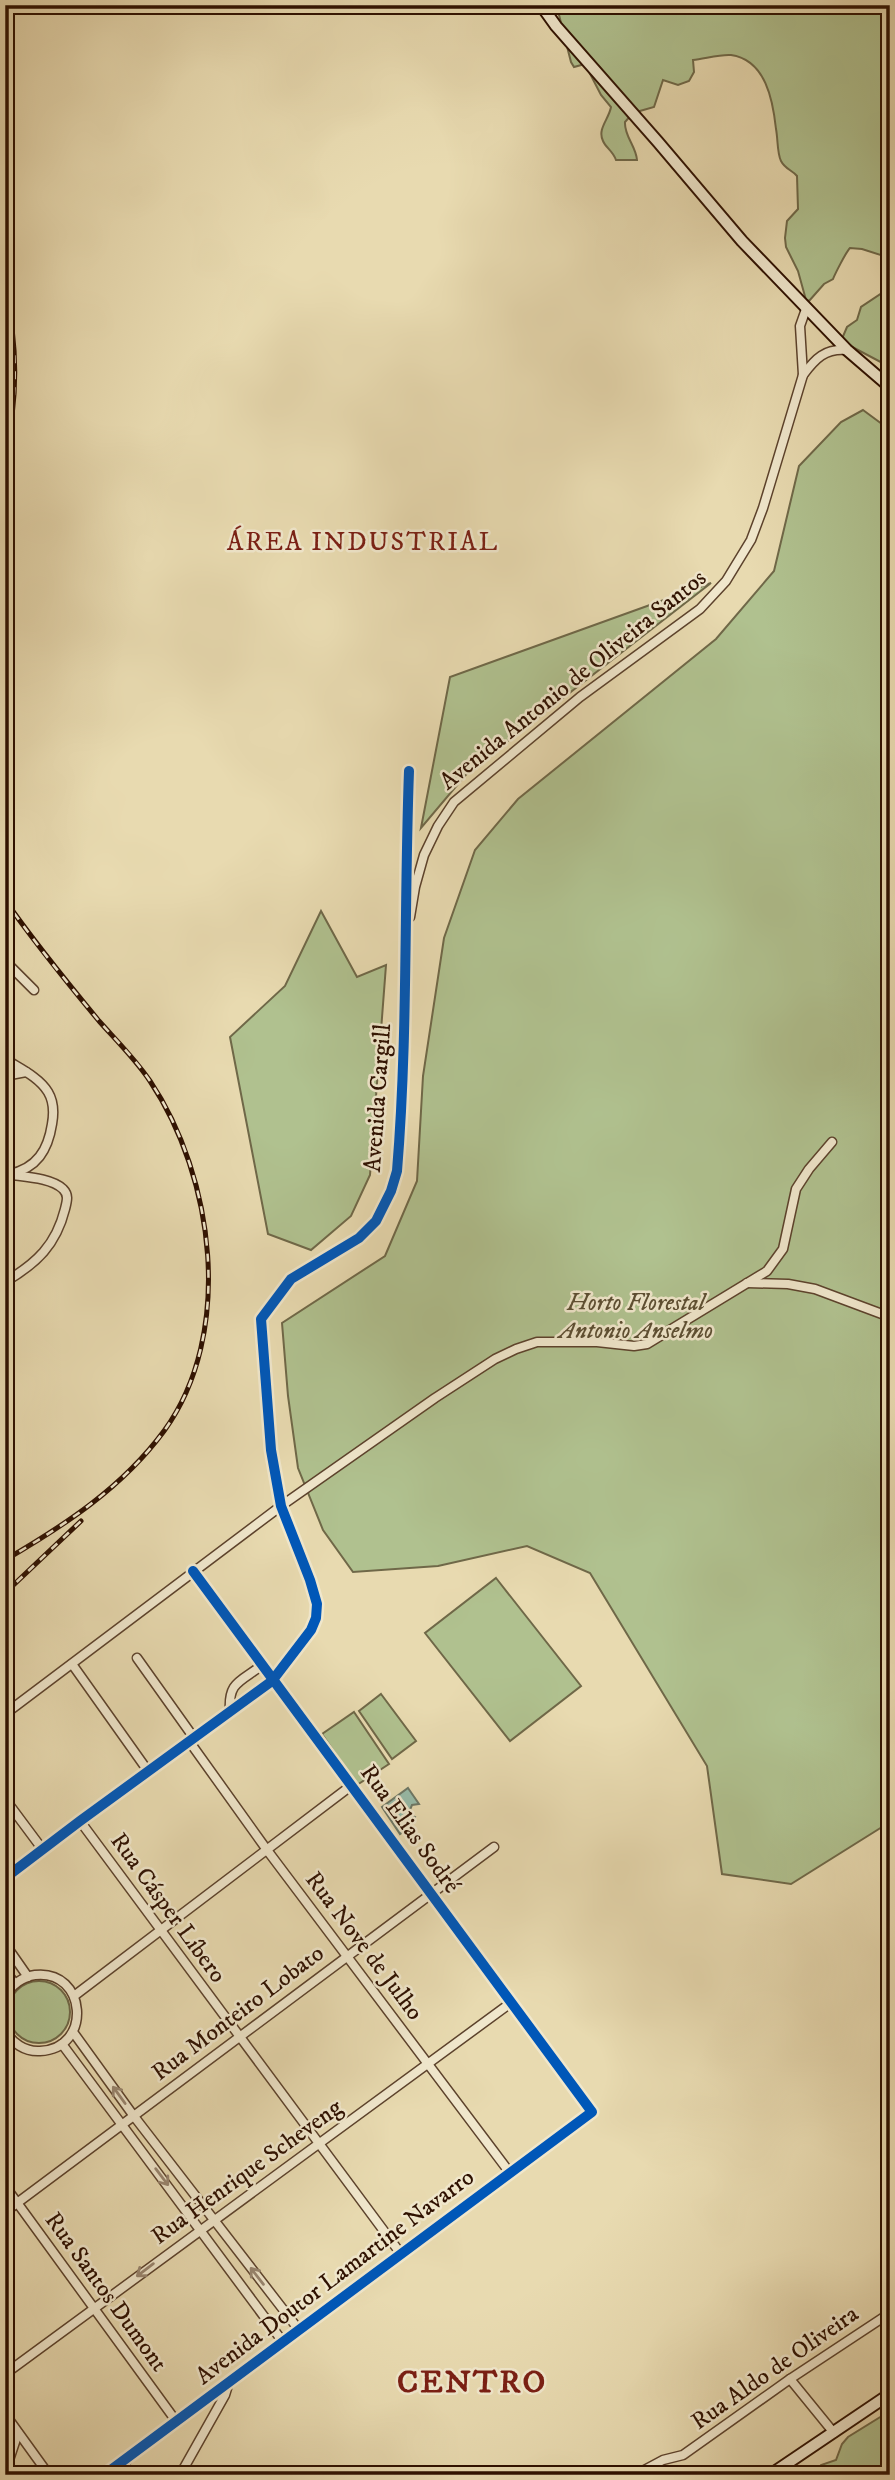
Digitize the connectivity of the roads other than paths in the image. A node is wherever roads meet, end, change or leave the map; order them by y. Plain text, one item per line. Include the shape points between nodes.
1 (541, 5) edge
2 (806, 309) junction
3 (846, 350) junction
4 (803, 375) junction
5 (890, 387) edge
6 (409, 771) dead end
7 (407, 966) junction
8 (5, 968) edge
9 (34, 990) dead end
10 (5, 1059) edge
11 (26, 1072) junction
12 (5, 1076) edge
13 (832, 1142) dead end
14 (6, 1174) edge
15 (5, 1282) edge
16 (747, 1283) junction
17 (890, 1317) edge
18 (281, 1506) junction
19 (193, 1572) junction
20 (137, 1658) dead end
21 (72, 1664) junction
22 (261, 1666) junction
23 (272, 1681) junction
24 (230, 1711) junction
25 (5, 1714) edge
26 (191, 1739) junction
27 (148, 1771) junction
28 (352, 1785) junction
29 (5, 1799) edge
30 (80, 1821) junction
31 (494, 1847) dead end
32 (43, 1850) junction
33 (267, 1850) junction
34 (5, 1878) edge
35 (431, 1893) junction
36 (160, 1929) junction
37 (5, 1944) edge
38 (346, 1956) junction
39 (5, 1970) edge
40 (28, 1976) junction
41 (15, 1984) junction
42 (5, 1996) edge
43 (74, 1996) junction
44 (512, 2002) junction
45 (5, 2030) edge
46 (73, 2032) junction
47 (239, 2037) junction
48 (9, 2044) edge
49 (62, 2044) junction
50 (427, 2063) junction
51 (592, 2112) joint
52 (133, 2115) junction
53 (122, 2124) junction
54 (317, 2144) junction
55 (510, 2174) junction
56 (5, 2186) edge
57 (17, 2203) junction
58 (5, 2212) edge
59 (213, 2219) junction
60 (200, 2229) junction
61 (401, 2254) junction
62 (94, 2308) junction
63 (890, 2313) edge
64 (299, 2330) junction
65 (283, 2342) junction
66 (5, 2374) edge
67 (790, 2379) junction
68 (229, 2382) junction
69 (890, 2394) edge
70 (5, 2414) edge
71 (176, 2421) junction
72 (18, 2433) junction
73 (834, 2433) junction
74 (127, 2458) junction
75 (5, 2472) edge
76 (50, 2475) edge
77 (104, 2475) edge
78 (114, 2475) edge
79 (180, 2475) edge
80 (635, 2475) edge
81 (770, 2475) edge

1 - 2 street via 741,241
2 - 3 street
2 - 4 street, Avenida Antonio de Oliveira Santos via 800,326
3 - 4 street via 819,356
3 - 5 street
4 - 7 street, Avenida Antonio de Oliveira Santos via 763,508 751,540 726,581 700,609 570,705 448,810 424,855 415,887
6 - 7 street, Avenida Cargill
7 - 18 street, Avenida Cargill via 399,1148 391,1191 376,1221 359,1238 292,1279 261,1319 271,1450
8 - 9 street via 11,967
10 - 11 street
11 - 12 street
11 - 14 street via 42,1084 53,1102 49,1143 32,1165
13 - 16 street via 796,1189 783,1249 776,1261
14 - 15 street via 53,1183 68,1196 50,1246
16 - 17 street via 815,1289
16 - 18 street via 647,1343 537,1342 516,1349 435,1398
18 - 19 street
18 - 23 street, Avenida Cargill via 310,1580 316,1611 311,1630
19 - 21 street
19 - 22 street, Rua Elias Sodré
20 - 26 street, Rua Nove de Julho
21 - 25 street
21 - 27 street
22 - 23 street, Rua Elias Sodré
22 - 24 street via 232,1688
23 - 24 street, Avenida Cargill
23 - 28 street, Rua Elias Sodré
24 - 26 street, Avenida Cargill
26 - 27 street, Avenida Cargill
26 - 33 street, Rua Nove de Julho
27 - 30 street, Avenida Cargill
28 - 33 street
28 - 35 street, Rua Elias Sodré
29 - 32 street
30 - 32 street, Avenida Cargill
30 - 36 street, Rua Cásper Líbero
31 - 35 street, Rua Monteiro Lobato
32 - 34 street, Avenida Cargill
33 - 36 street
33 - 38 street, Rua Nove de Julho
35 - 38 street, Rua Monteiro Lobato
35 - 44 street, Rua Elias Sodré
36 - 43 street
36 - 47 street, Rua Cásper Líbero
37 - 40 street
38 - 47 street, Rua Monteiro Lobato
38 - 50 street, Rua Nove de Julho
39 - 41 street
40 - 41 street
40 - 43 street via 60,1980
41 - 42 street
43 - 46 street via 78,2008
44 - 50 street, Rua Henrique Scheveng
44 - 51 street, Rua Elias Sodré
45 - 48 street
46 - 49 street
52 -> 46 street
47 - 52 street, Rua Monteiro Lobato
47 - 54 street, Rua Cásper Líbero
48 - 49 street via 37,2052
49 - 53 street
50 - 54 street, Rua Henrique Scheveng
50 - 55 street, Rua Nove de Julho
51 - 55 street, Avenida Doutor Lamartine Navarro
52 - 53 street, Rua Monteiro Lobato
52 - 59 street
53 - 57 street, Rua Monteiro Lobato
53 -> 60 street
54 - 59 street, Rua Henrique Scheveng
54 - 61 street, Rua Cásper Líbero
55 - 61 street, Avenida Doutor Lamartine Navarro
56 - 57 street, Rua Santos Dumont
57 - 58 street, Rua Monteiro Lobato
57 - 62 street, Rua Santos Dumont
59 - 60 street, Rua Henrique Scheveng
64 -> 59 street
60 -> 62 street, Rua Henrique Scheveng
60 - 65 street
61 - 64 street, Avenida Doutor Lamartine Navarro
62 - 66 street, Rua Henrique Scheveng
62 - 71 street, Rua Santos Dumont
63 - 67 street, Rua Aldo de Oliveira
64 - 65 street, Avenida Doutor Lamartine Navarro
65 - 68 street, Avenida Doutor Lamartine Navarro
67 - 73 street
67 - 80 street, Rua Aldo de Oliveira via 683,2455
68 - 71 street, Avenida Doutor Lamartine Navarro
68 - 79 street
69 - 73 street
70 - 72 street
71 - 74 street, Avenida Doutor Lamartine Navarro
72 - 75 street
72 - 76 street
73 - 81 street
74 - 77 street, Avenida Doutor Lamartine Navarro
74 - 78 street

